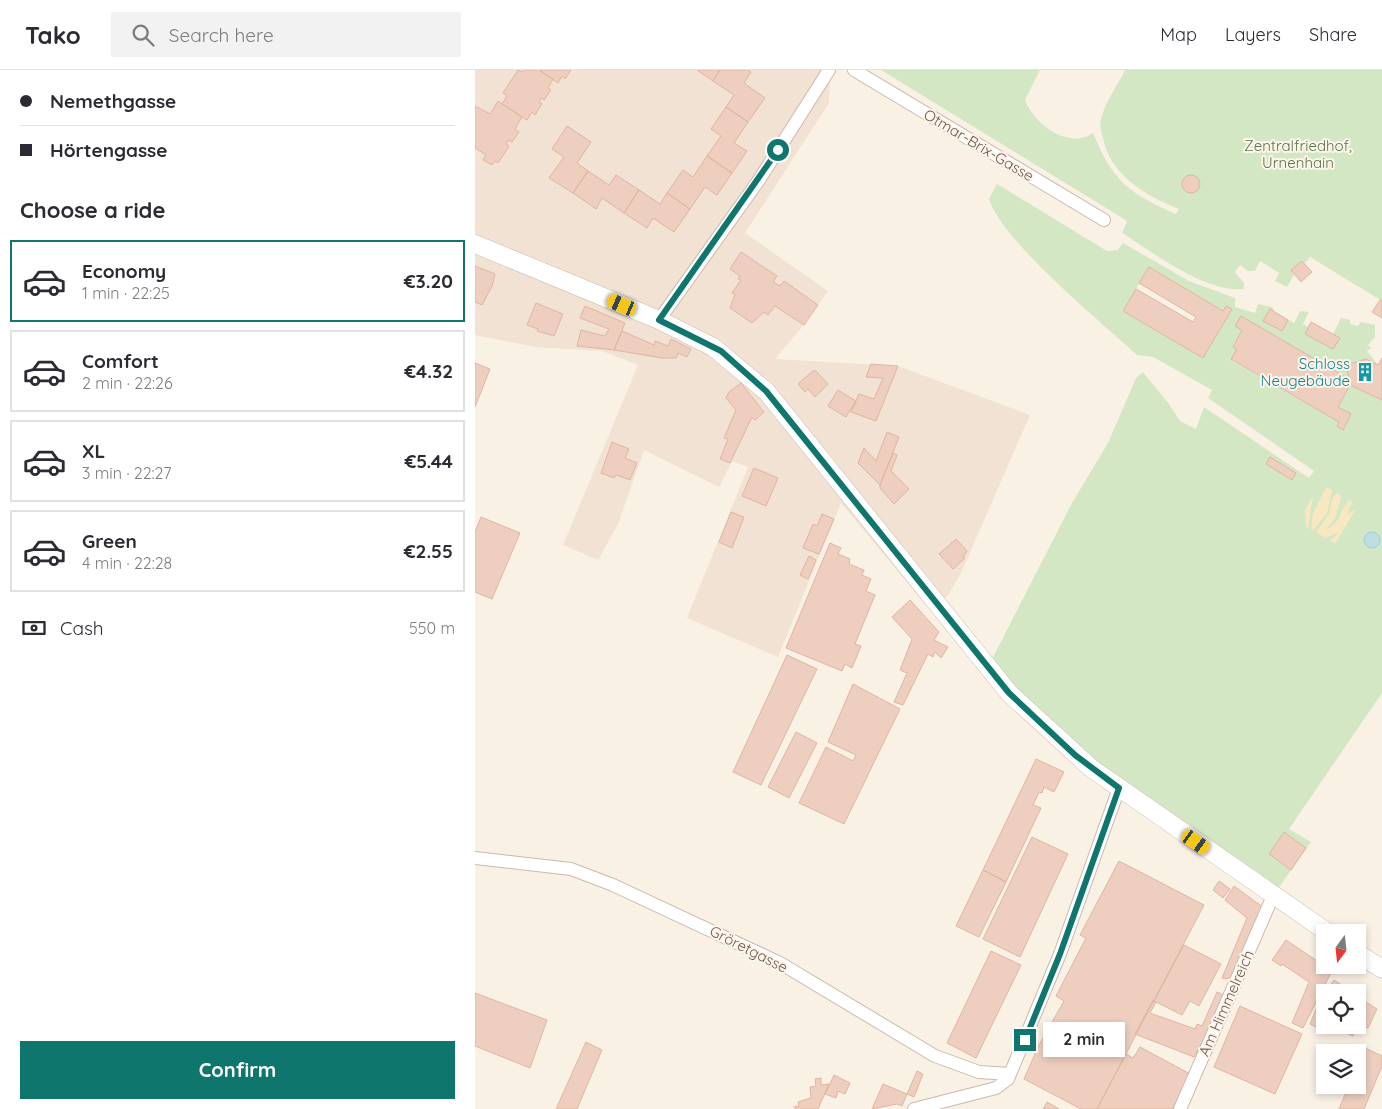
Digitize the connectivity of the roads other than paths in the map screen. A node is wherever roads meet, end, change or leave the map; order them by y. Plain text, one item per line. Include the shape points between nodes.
1 (829, 70) edge
2 (854, 70) edge
3 (1104, 220) dead end
4 (475, 244) edge
5 (659, 320) junction
6 (1119, 788) junction
7 (475, 858) edge
8 (1273, 896) junction
9 (1316, 925) edge
10 (1366, 959) edge
11 (1382, 969) edge
12 (1010, 1074) junction
13 (914, 1109) edge
14 (1180, 1109) edge

1 - 5 street via 759,180
2 - 3 street, Otmar-Brix-Gasse
4 - 5 main road
5 - 6 main road via 721,351 766,391 1009,693 1075,755
6 - 8 main road
6 - 12 street via 1060,954
7 - 12 street, Gröretgasse via 571,869 613,884 780,963 935,1056 979,1072
8 - 9 main road
8 - 14 street, Am Himmelreich
10 - 11 main road
12 - 13 street via 996,1088

